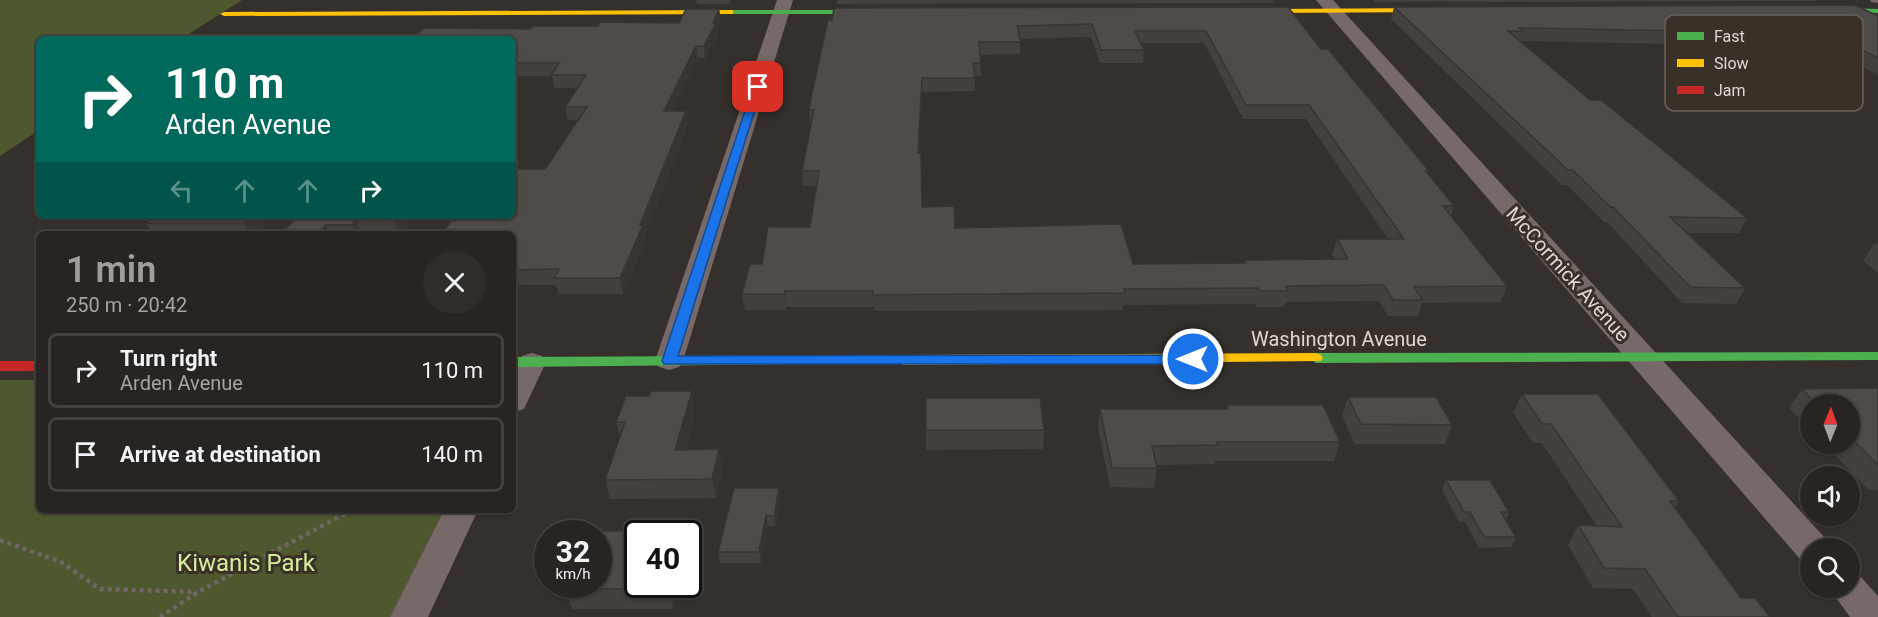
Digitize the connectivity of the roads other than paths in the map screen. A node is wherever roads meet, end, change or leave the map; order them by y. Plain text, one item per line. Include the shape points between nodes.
1 (1329, 5) edge
2 (783, 6) edge
3 (1809, 9) edge
4 (1452, 10) edge
5 (1235, 11) edge
6 (1878, 11) edge
7 (888, 12) edge
8 (224, 14) dead end
9 (1878, 356) edge
10 (1642, 357) junction
11 (669, 361) junction
12 (522, 362) edge
13 (0, 366) edge
14 (36, 366) edge
15 (516, 389) edge
16 (460, 513) edge
17 (1803, 538) edge
18 (1857, 598) edge
19 (409, 617) edge
20 (1873, 617) edge

1 - 4 street
1 - 5 street
1 - 10 street, McCormick Avenue
2 - 7 street
2 - 8 street
2 - 11 street
3 - 6 street
9 - 10 street, Washington Avenue
10 - 11 street, Washington Avenue
10 - 17 street, McCormick Avenue
11 - 12 street, Washington Avenue
12 - 15 street
13 - 14 street
16 - 19 street
18 - 20 street

